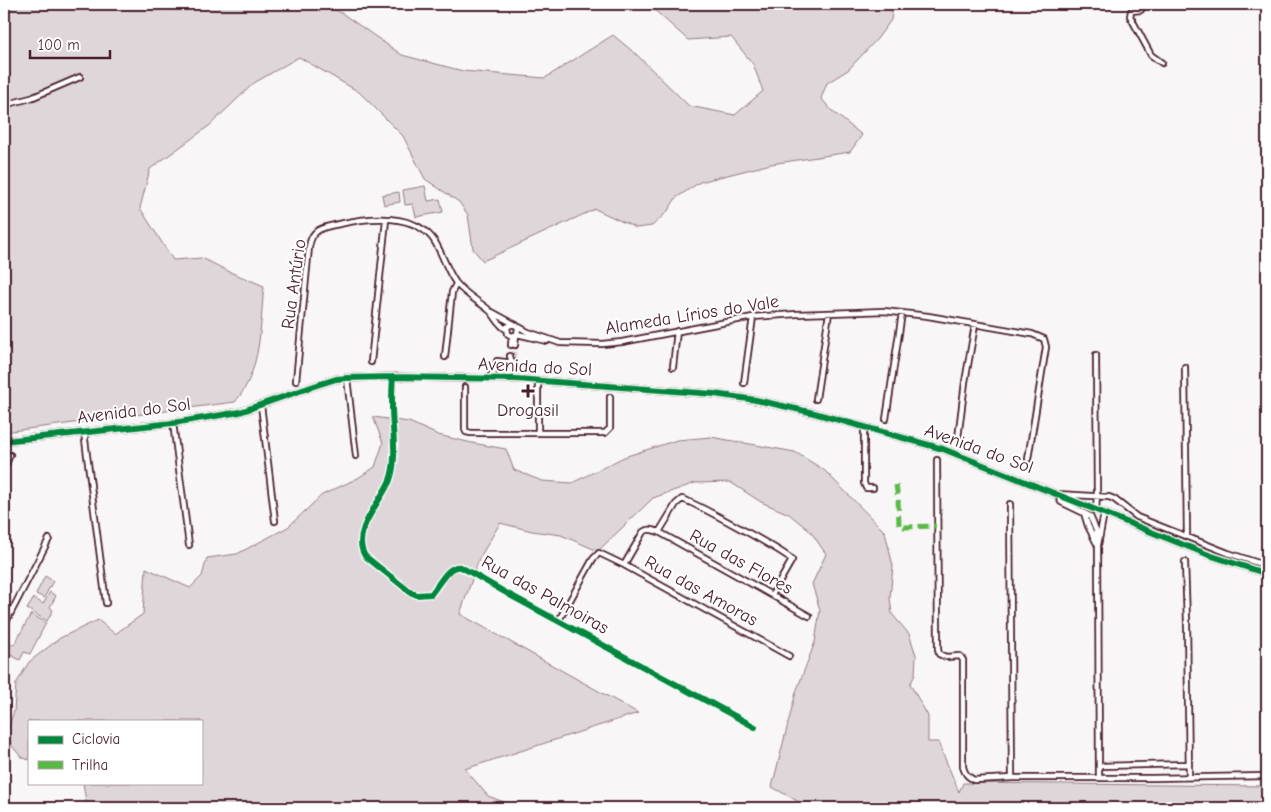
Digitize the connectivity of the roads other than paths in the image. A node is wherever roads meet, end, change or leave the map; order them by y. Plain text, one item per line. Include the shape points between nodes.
1 (1144, 4) edge
2 (1162, 63) dead end
3 (80, 76) dead end
4 (4, 105) edge
5 (386, 220) junction
6 (456, 284) junction
7 (491, 312) junction
8 (828, 313) junction
9 (902, 313) junction
10 (753, 317) junction
11 (515, 325) junction
12 (975, 325) junction
13 (506, 329) junction
14 (677, 331) junction
15 (515, 335) junction
16 (551, 341) junction
17 (513, 345) tunnel mouth
18 (1096, 355) dead end
19 (512, 356) tunnel mouth
20 (445, 358) dead end
21 (498, 361) junction
22 (371, 362) dead end
23 (513, 363) junction
24 (673, 367) dead end
25 (1185, 367) dead end
26 (393, 377) junction
27 (347, 378) junction
28 (488, 378) junction
29 (498, 379) junction
30 (513, 379) junction
31 (296, 381) dead end
32 (538, 381) junction
33 (744, 383) dead end
34 (465, 387) dead end
35 (610, 397) dead end
36 (816, 399) dead end
37 (261, 405) junction
38 (886, 419) dead end
39 (173, 423) junction
40 (864, 427) junction
41 (84, 432) junction
42 (538, 433) junction
43 (958, 438) dead end
44 (4, 440) edge
45 (10, 455) dead end
46 (356, 456) dead end
47 (1028, 459) dead end
48 (937, 460) dead end
49 (4, 468) edge
50 (873, 488) dead end
51 (1057, 494) junction
52 (1097, 495) junction
53 (1010, 504) dead end
54 (1096, 510) junction
55 (1084, 513) junction
56 (1104, 513) junction
57 (1090, 516) junction
58 (1102, 520) junction
59 (275, 521) dead end
60 (659, 532) junction
61 (1187, 536) junction
62 (49, 540) dead end
63 (1098, 544) junction
64 (189, 545) dead end
65 (1185, 562) dead end
66 (1267, 563) edge
67 (624, 565) junction
68 (1267, 574) edge
69 (772, 595) junction
70 (106, 603) dead end
71 (4, 609) edge
72 (10, 613) junction
73 (809, 616) dead end
74 (559, 620) junction
75 (4, 626) edge
76 (788, 656) dead end
77 (755, 727) dead end
78 (1189, 764) junction
79 (1153, 765) junction
80 (1099, 766) junction
81 (1267, 776) edge
82 (1099, 777) junction
83 (1189, 777) junction
84 (1012, 778) junction
85 (1154, 778) junction

1 - 2 street via 1141,10 1131,10 1130,16 1151,55
3 - 4 street via 31,98
5 - 6 street, Rua Antúrio via 405,221 431,236
5 - 22 street
5 - 31 street, Rua Antúrio via 345,222 319,229 312,236
6 - 7 street, Rua Antúrio
6 - 20 street via 452,292
7 - 11 street, Alameda Lírios do Vale
7 - 13 street
8 - 9 street, Alameda Lírios do Vale
8 - 10 street, Alameda Lírios do Vale
8 - 36 street
9 - 12 street, Alameda Lírios do Vale
9 - 38 street
10 - 14 street, Alameda Lírios do Vale
10 - 33 street
11 - 13 street
11 - 15 street via 518,331
11 - 16 street, Alameda Lírios do Vale
12 - 43 street
12 - 47 street, Alameda Lírios do Vale via 1032,334 1044,339 1046,347
13 - 15 street via 508,334
14 - 16 street, Alameda Lírios do Vale via 602,344
14 - 24 street
15 - 16 street, Alameda Lírios do Vale
15 - 17 street
18 - 52 street
19 - 23 street
21 - 23 street
21 - 28 street via 496,370
21 - 29 street
23 - 30 street
25 - 61 street
26 - 27 street, Avenida do Sol
26 - 28 street, Avenida do Sol
26 - 74 street, Rua das Palmoiras via 392,475 364,527 362,552 417,595 431,594 448,572 458,566
27 - 37 street, Avenida do Sol
27 - 46 street
28 - 29 street, Avenida do Sol
29 - 30 street, Avenida do Sol
30 - 32 street, Avenida do Sol
32 - 40 street, Avenida do Sol via 738,397
32 - 42 street
34 - 42 street via 466,432
35 - 42 street via 611,425 608,432
37 - 39 street, Avenida do Sol via 240,412
37 - 59 street
39 - 41 street, Avenida do Sol
39 - 64 street
40 - 50 street via 864,483 866,488
40 - 51 street, Avenida do Sol via 943,449
41 - 44 street, Avenida do Sol
41 - 70 street
45 - 49 street
48 - 84 street via 939,654 962,657 963,767 974,780
51 - 52 street
51 - 54 street, Avenida do Sol
51 - 55 street via 1061,502
52 - 54 street
52 - 61 street via 1114,499 1136,517
53 - 84 street
54 - 56 street, Avenida do Sol
55 - 57 street
55 - 63 street
56 - 58 street
56 - 68 street, Avenida do Sol via 1209,555
57 - 58 street
57 - 63 street
58 - 63 street
60 - 67 street via 643,532
60 - 69 street, Rua das Flores
60 - 69 street via 682,499 768,544 791,558
61 - 66 street via 1247,560
62 - 72 street
63 - 80 street
65 - 78 street
67 - 74 street, Rua das Amoras via 599,553 592,559
67 - 76 street, Rua das Amoras
69 - 73 street, Rua das Flores
71 - 72 street
72 - 75 street
74 - 77 street, Rua das Palmoiras
78 - 79 street
78 - 83 street
79 - 80 street
79 - 85 street
80 - 82 street
81 - 83 street
82 - 84 street
82 - 85 street
83 - 85 street

